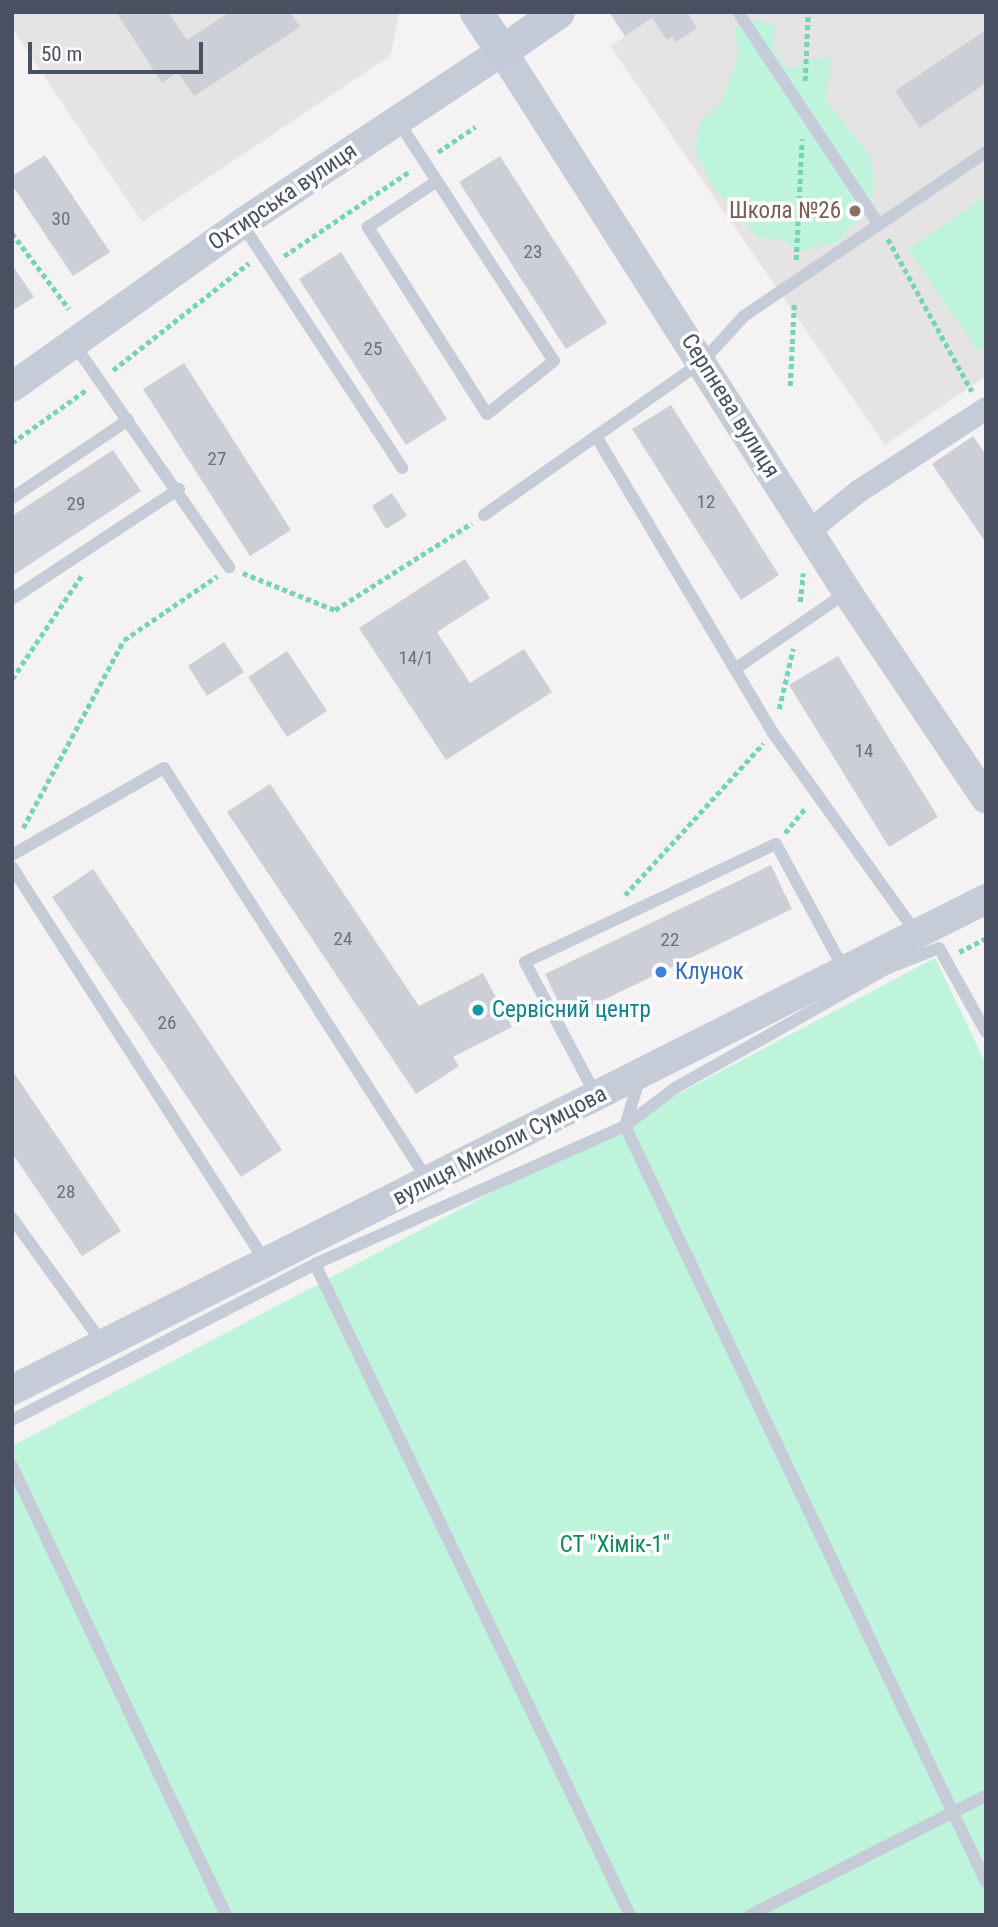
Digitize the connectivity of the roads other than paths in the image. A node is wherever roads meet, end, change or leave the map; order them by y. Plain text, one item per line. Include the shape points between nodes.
1 (476, 12) edge
2 (558, 12) edge
3 (738, 12) edge
4 (502, 51) junction
5 (398, 121) junction
6 (986, 152) edge
7 (437, 181) junction
8 (241, 224) junction
9 (879, 225) junction
10 (74, 344) junction
11 (703, 361) junction
12 (12, 387) edge
13 (985, 411) edge
14 (128, 421) junction
15 (596, 436) junction
16 (402, 468) dead end
17 (179, 489) junction
18 (12, 498) edge
19 (484, 515) road end
20 (808, 531) junction
21 (229, 567) road end
22 (847, 592) junction
23 (12, 599) edge
24 (735, 669) junction
25 (986, 799) edge
26 (12, 855) edge
27 (12, 867) edge
28 (986, 899) edge
29 (933, 942) junction
30 (845, 971) junction
31 (986, 1032) edge
32 (640, 1075) junction
33 (597, 1097) junction
34 (625, 1126) junction
35 (429, 1182) junction
36 (12, 1218) edge
37 (266, 1263) junction
38 (315, 1264) junction
39 (104, 1345) junction
40 (12, 1390) edge
41 (12, 1420) edge
42 (12, 1466) edge
43 (986, 1796) edge
44 (954, 1814) junction
45 (986, 1882) edge
46 (226, 1915) edge
47 (630, 1915) edge
48 (750, 1915) edge

1 - 4 main road, Серпнева вулиця
2 - 4 main road, Охтирська вулиця
3 - 9 lane
4 - 5 street, Охтирська вулиця
4 - 11 street, Серпнева вулиця
5 - 7 lane
5 - 8 street, Охтирська вулиця
6 - 9 lane
7 - 7 lane via 368,228 487,414 554,361
8 - 10 street, Охтирська вулиця
8 - 16 lane
9 - 11 lane via 744,316
10 - 12 street, Охтирська вулиця
10 - 14 lane
11 - 15 lane
11 - 20 street, Серпнева вулиця
13 - 20 street via 858,491
14 - 17 lane
14 - 18 lane
15 - 19 lane
15 - 24 lane
17 - 21 lane
17 - 23 lane
20 - 22 street, Серпнева вулиця
22 - 24 lane
22 - 25 street, Серпнева вулиця
24 - 29 lane via 773,733
26 - 35 lane via 164,768
27 - 37 lane
28 - 29 street, вулиця Миколи Сумцова
29 - 30 street, вулиця Миколи Сумцова
29 - 31 lane
29 - 34 lane via 698,1075
30 - 32 street, вулиця Миколи Сумцова
30 - 33 lane via 776,844 525,962
32 - 33 street, вулиця Миколи Сумцова
32 - 34 lane
33 - 35 street, вулиця Миколи Сумцова
34 - 38 lane
34 - 44 lane
35 - 37 street, вулиця Миколи Сумцова
36 - 39 lane
37 - 39 street, вулиця Миколи Сумцова
38 - 41 lane
38 - 47 lane
39 - 40 street, вулиця Миколи Сумцова
42 - 46 lane
43 - 44 lane
44 - 45 lane
44 - 48 lane

